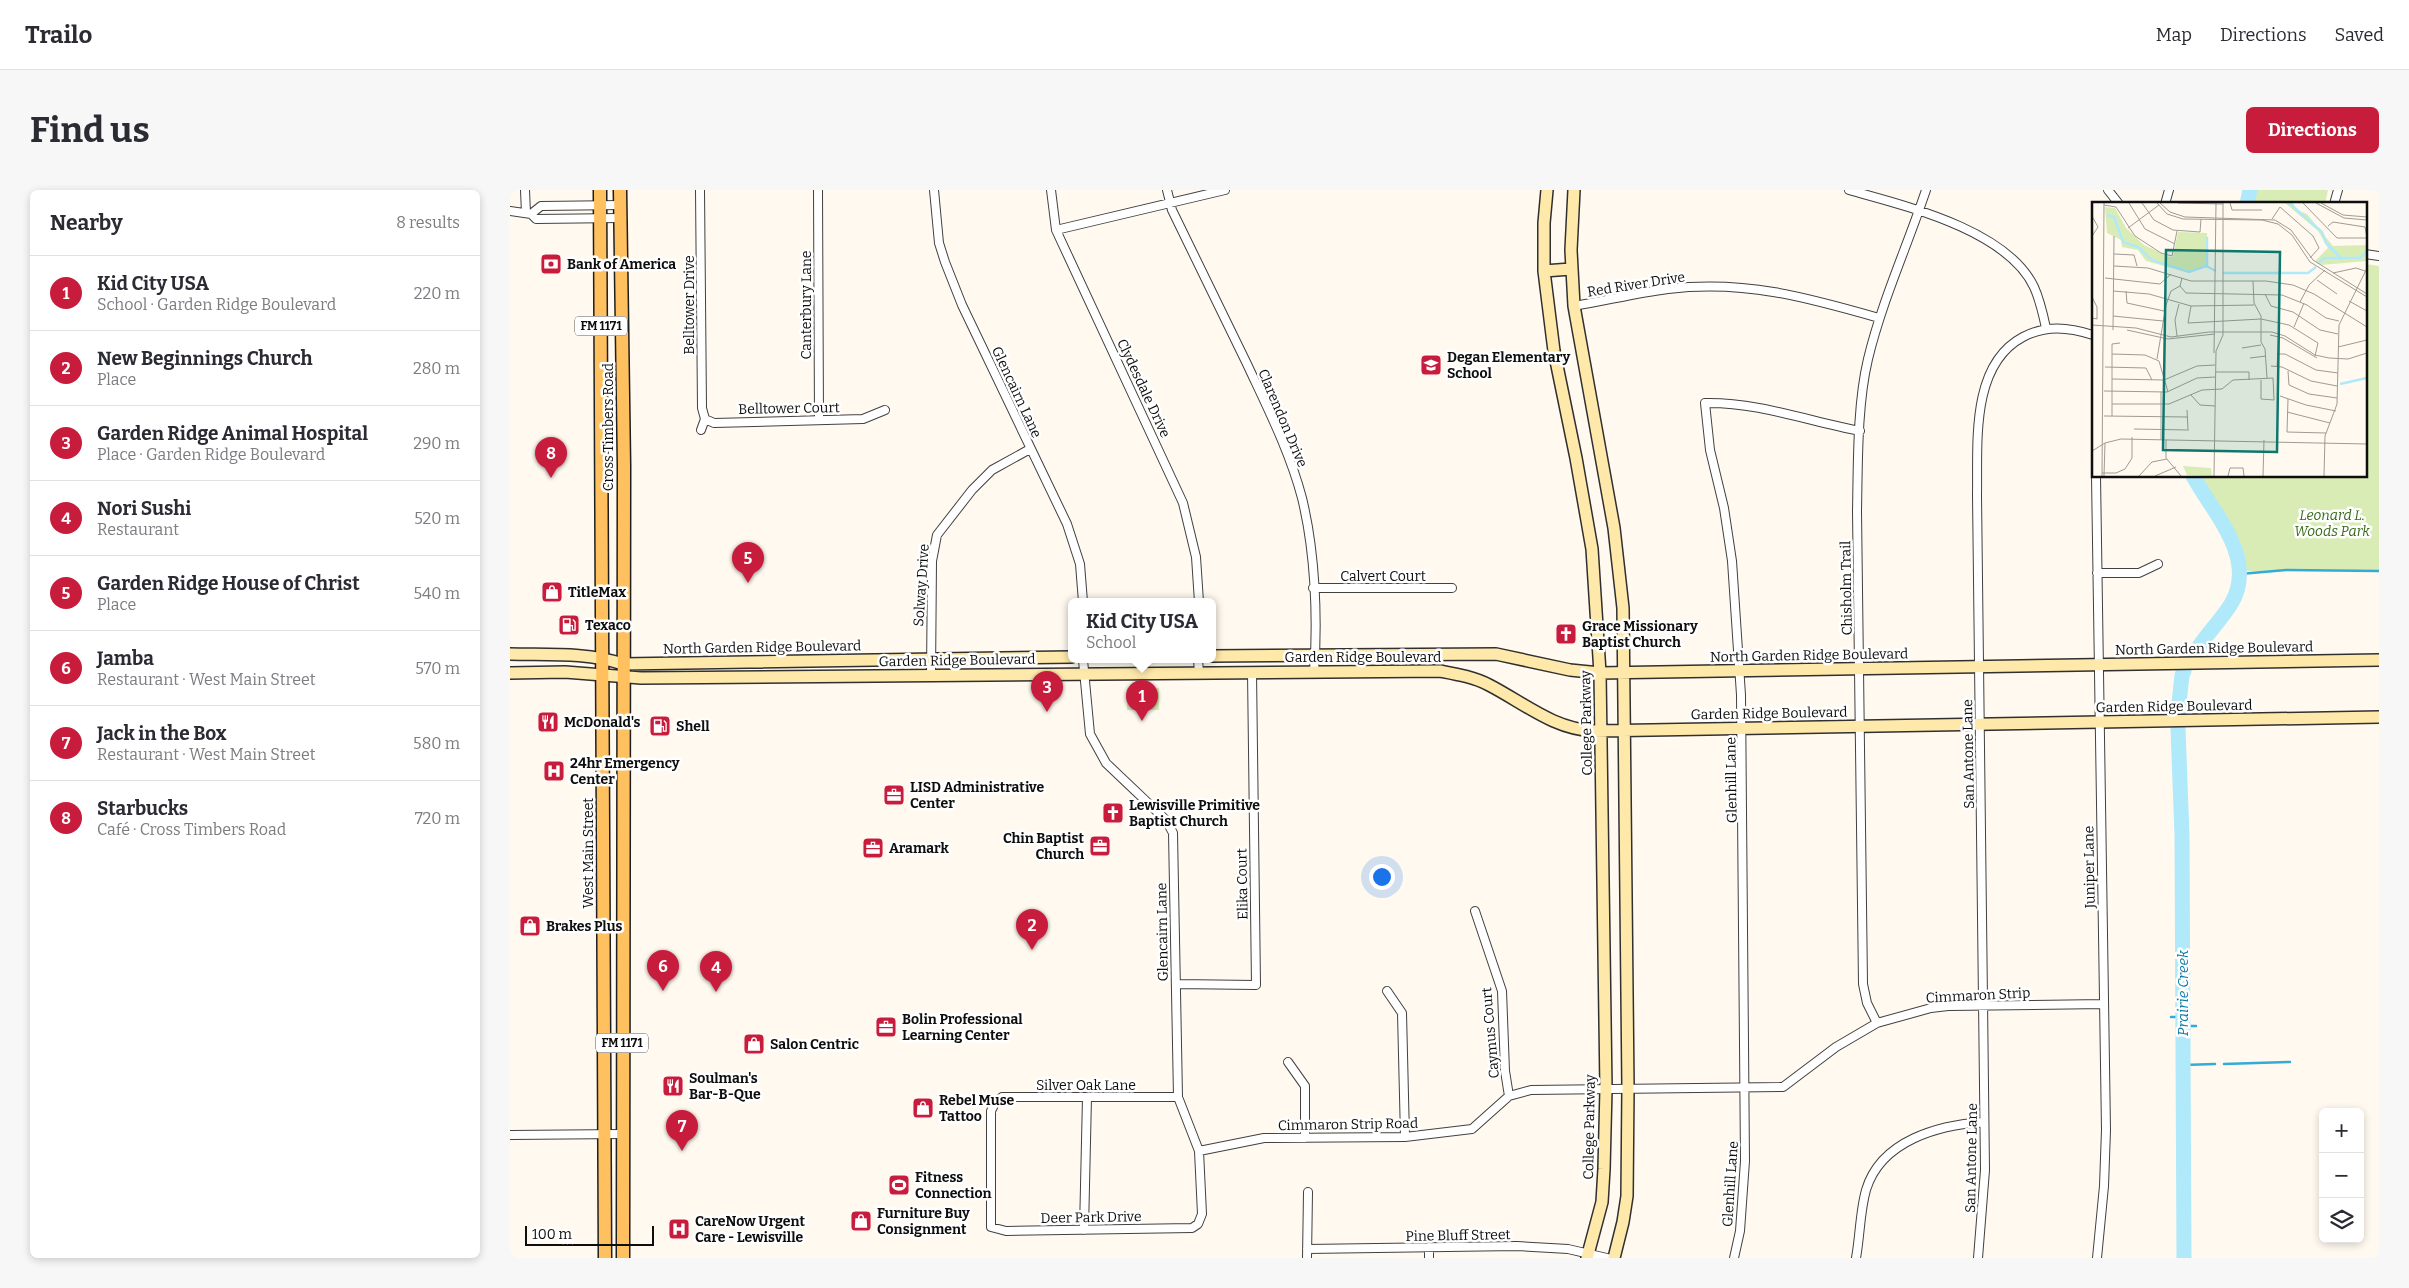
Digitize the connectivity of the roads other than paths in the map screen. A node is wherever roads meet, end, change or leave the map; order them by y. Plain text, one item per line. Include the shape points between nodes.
1 (525, 190) edge
2 (600, 190) edge
3 (620, 190) edge
4 (700, 190) edge
5 (818, 190) edge
6 (934, 190) edge
7 (1051, 190) edge
8 (1167, 190) edge
9 (1225, 190) edge
10 (1547, 190) edge
11 (1574, 190) edge
12 (1849, 190) edge
13 (1926, 190) edge
14 (2108, 190) edge
15 (2117, 202) edge
16 (1171, 203) junction
17 (600, 206) junction
18 (510, 211) edge
19 (621, 212) junction
20 (1918, 212) junction
21 (528, 214) junction
22 (600, 219) junction
23 (1056, 230) junction
24 (2366, 254) edge
25 (2379, 256) edge
26 (1571, 269) junction
27 (1544, 271) junction
28 (1574, 306) junction
29 (1879, 318) junction
30 (2046, 328) junction
31 (2092, 334) edge
32 (623, 381) junction
33 (602, 382) junction
34 (884, 410) dead end
35 (705, 419) junction
36 (820, 420) junction
37 (700, 430) dead end
38 (1860, 431) junction
39 (1030, 449) junction
40 (2096, 478) edge
41 (602, 496) junction
42 (624, 496) junction
43 (2158, 564) dead end
44 (2098, 574) junction
45 (1313, 588) junction
46 (1452, 588) dead end
47 (1083, 598) edge
48 (1199, 598) edge
49 (510, 654) edge
50 (1315, 655) junction
51 (1216, 656) edge
52 (603, 657) junction
53 (1068, 657) edge
54 (931, 660) junction
55 (2379, 660) edge
56 (832, 661) junction
57 (1083, 663) edge
58 (1198, 663) edge
59 (623, 664) junction
60 (2099, 665) junction
61 (1979, 667) junction
62 (1860, 669) junction
63 (1740, 671) junction
64 (1198, 672) junction
65 (1252, 672) junction
66 (1314, 672) junction
67 (510, 673) edge
68 (1083, 673) junction
69 (1600, 673) junction
70 (1623, 673) junction
71 (603, 675) junction
72 (931, 676) junction
73 (831, 677) junction
74 (623, 678) junction
75 (2379, 717) edge
76 (2100, 722) junction
77 (1980, 724) junction
78 (1859, 726) junction
79 (1742, 728) junction
80 (1601, 730) junction
81 (1623, 730) junction
82 (623, 903) junction
83 (604, 904) junction
84 (1475, 911) dead end
85 (1176, 984) junction
86 (1387, 991) dead end
87 (2104, 1004) junction
88 (1984, 1006) junction
89 (1877, 1023) junction
90 (1288, 1062) dead end
91 (1628, 1088) junction
92 (1746, 1088) junction
93 (1606, 1089) junction
94 (1509, 1096) junction
95 (1087, 1097) junction
96 (1178, 1097) junction
97 (1984, 1122) junction
98 (604, 1134) junction
99 (622, 1134) junction
100 (510, 1136) edge
101 (1405, 1137) junction
102 (1305, 1138) junction
103 (1199, 1151) junction
104 (1308, 1192) dead end
105 (991, 1227) joint
106 (1192, 1228) joint
107 (1084, 1230) junction
108 (1429, 1247) junction
109 (1308, 1249) junction
110 (1588, 1256) edge
111 (605, 1258) edge
112 (623, 1258) edge
113 (1307, 1258) edge
114 (1429, 1258) edge
115 (1608, 1258) edge
116 (1614, 1258) edge
117 (1734, 1258) edge
118 (1856, 1258) edge
119 (1978, 1258) edge
120 (2097, 1258) edge

1 - 21 street
2 - 17 main road, Cross Timbers Road / FM 1171
3 - 19 main road, Cross Timbers Road / FM 1171
4 - 35 street, Belltower Drive via 702,408
5 - 36 street, Canterbury Lane
6 - 39 street, Glencairn Lane via 939,243 945,262
7 - 23 street, Clydesdale Drive
8 - 16 street, Clarendon Drive
9 - 16 street
10 - 27 main road, College Parkway
11 - 26 main road
12 - 20 street
13 - 20 street, Chisholm Trail
14 - 15 street
16 - 23 street
16 - 45 street, Clarendon Drive via 1288,457 1306,518
17 - 19 street
17 - 21 street via 541,206
17 - 22 main road, Cross Timbers Road / FM 1171
18 - 21 street
19 - 22 street
19 - 32 main road, Cross Timbers Road / FM 1171
20 - 29 street, Chisholm Trail
20 - 30 street via 1974,232 1994,243 2033,286
21 - 22 street via 536,218
22 - 33 main road, Cross Timbers Road / FM 1171
23 - 48 street, Clydesdale Drive via 1184,503 1196,557
24 - 25 street
26 - 27 main road
26 - 28 main road
27 - 69 main road, College Parkway via 1554,351 1592,549
28 - 29 street, Red River Drive via 1669,289 1729,287 1789,293
28 - 70 main road via 1614,528 1623,608
29 - 38 street, Chisholm Trail via 1868,362
30 - 31 street, San Antone Lane
30 - 61 street, San Antone Lane via 2017,340 2003,352 1992,367 1986,385 1978,448
32 - 33 main road
32 - 42 main road, Cross Timbers Road / FM 1171
33 - 41 main road, Cross Timbers Road / FM 1171
34 - 36 street, Belltower Court via 863,419
35 - 36 street, Belltower Court via 714,423
35 - 37 street
38 - 62 street, Chisholm Trail via 1857,511
38 - 63 street, Glenhill Lane via 1758,406 1705,402 1710,450 1732,561
39 - 47 street, Glencairn Lane via 1067,524 1077,552
39 - 54 street, Solway Drive via 992,470 937,535 932,561
40 - 44 street, Juniper Lane
41 - 42 main road
41 - 52 main road, Cross Timbers Road / FM 1171
42 - 59 main road, Cross Timbers Road / FM 1171
43 - 44 street via 2139,573
44 - 60 street, Juniper Lane
45 - 46 street, Calvert Court
45 - 50 street, Clarendon Drive
49 - 52 main road, North Garden Ridge Boulevard
50 - 51 main road, North Garden Ridge Boulevard
50 - 66 street, Clarendon Drive
50 - 69 main road, North Garden Ridge Boulevard via 1496,654
52 - 59 main road, North Garden Ridge Boulevard
52 - 71 main road, West Main Street / FM 1171
53 - 54 main road, North Garden Ridge Boulevard
54 - 56 main road, North Garden Ridge Boulevard
54 - 72 street, Solway Drive
55 - 60 main road, North Garden Ridge Boulevard
56 - 59 main road, North Garden Ridge Boulevard
56 - 73 main road
57 - 68 street, Glencairn Lane
58 - 64 street
59 - 74 main road, FM 1171
60 - 61 main road, North Garden Ridge Boulevard
60 - 76 street, Juniper Lane
61 - 62 main road, North Garden Ridge Boulevard
61 - 77 street, San Antone Lane
62 - 63 main road, North Garden Ridge Boulevard
62 - 78 street, Chisholm Trail
63 - 70 main road, North Garden Ridge Boulevard
63 - 79 street, Glenhill Lane
64 - 65 main road, Garden Ridge Boulevard
64 - 68 main road, Garden Ridge Boulevard
65 - 66 main road, Garden Ridge Boulevard
65 - 85 street, Elika Court via 1256,985
66 - 80 main road, Garden Ridge Boulevard via 1440,671 1460,675 1487,684 1550,721 1582,730
67 - 71 main road, Garden Ridge Boulevard
68 - 72 main road, Garden Ridge Boulevard
68 - 85 street, Glencairn Lane via 1090,734 1106,763 1166,820 1173,833
69 - 70 main road, North Garden Ridge Boulevard
69 - 80 main road, College Parkway
70 - 81 main road
71 - 74 main road, Garden Ridge Boulevard
71 - 83 main road, West Main Street / FM 1171
72 - 73 main road, Garden Ridge Boulevard
73 - 74 main road, Garden Ridge Boulevard
74 - 82 main road, FM 1171
75 - 76 main road, Garden Ridge Boulevard
76 - 77 main road, Garden Ridge Boulevard
76 - 87 street, Juniper Lane
77 - 78 main road, Garden Ridge Boulevard
77 - 88 street, San Antone Lane
78 - 79 main road, Garden Ridge Boulevard
78 - 89 street, Chisholm Trail via 1863,984 1867,1003
79 - 81 main road, Garden Ridge Boulevard
79 - 92 street, Glenhill Lane
80 - 81 main road, Garden Ridge Boulevard
80 - 93 main road, College Parkway
81 - 91 main road
82 - 83 main road
82 - 99 main road, FM 1171
83 - 98 main road, West Main Street / FM 1171
84 - 94 street, Caymus Court via 1502,991
85 - 96 street, Glencairn Lane
86 - 101 street via 1402,1013
87 - 88 street, Cimmaron Strip
87 - 120 street, Juniper Lane via 2106,1139
88 - 89 street, Cimmaron Strip via 1931,1008
88 - 97 street, San Antone Lane
89 - 92 street, Cimmaron Strip via 1836,1047 1783,1087
90 - 102 street via 1305,1086
91 - 92 street, Cimmaron Strip
91 - 93 street, Cimmaron Strip
91 - 116 main road via 1627,1196
92 - 117 street, Glenhill Lane via 1744,1186
93 - 94 street, Cimmaron Strip Road via 1531,1090
93 - 110 main road, College Parkway via 1602,1202
94 - 101 street, Cimmaron Strip Road via 1472,1129
95 - 96 street, Silver Oak Lane
95 - 105 street, Silver Oak Lane via 1002,1097 996,1103 991,1111
95 - 107 street
96 - 103 street, Glencairn Lane
97 - 118 street via 1930,1130 1895,1150 1877,1168 1866,1192
97 - 119 street, San Antone Lane via 1985,1170
98 - 99 street
98 - 100 street
98 - 111 main road, West Main Street / FM 1171
99 - 112 main road, FM 1171
101 - 102 street, Cimmaron Strip Road
102 - 103 street, Cimmaron Strip Road via 1264,1138
103 - 106 street, Glencairn Lane via 1202,1214 1198,1224
104 - 109 street
105 - 107 street, Deer Park Drive via 1006,1231
106 - 107 street, Deer Park Drive
108 - 109 street, Pine Bluff Street
108 - 110 street, Pine Bluff Street via 1552,1248
108 - 114 street
109 - 113 street
110 - 115 street, Pine Bluff Street

